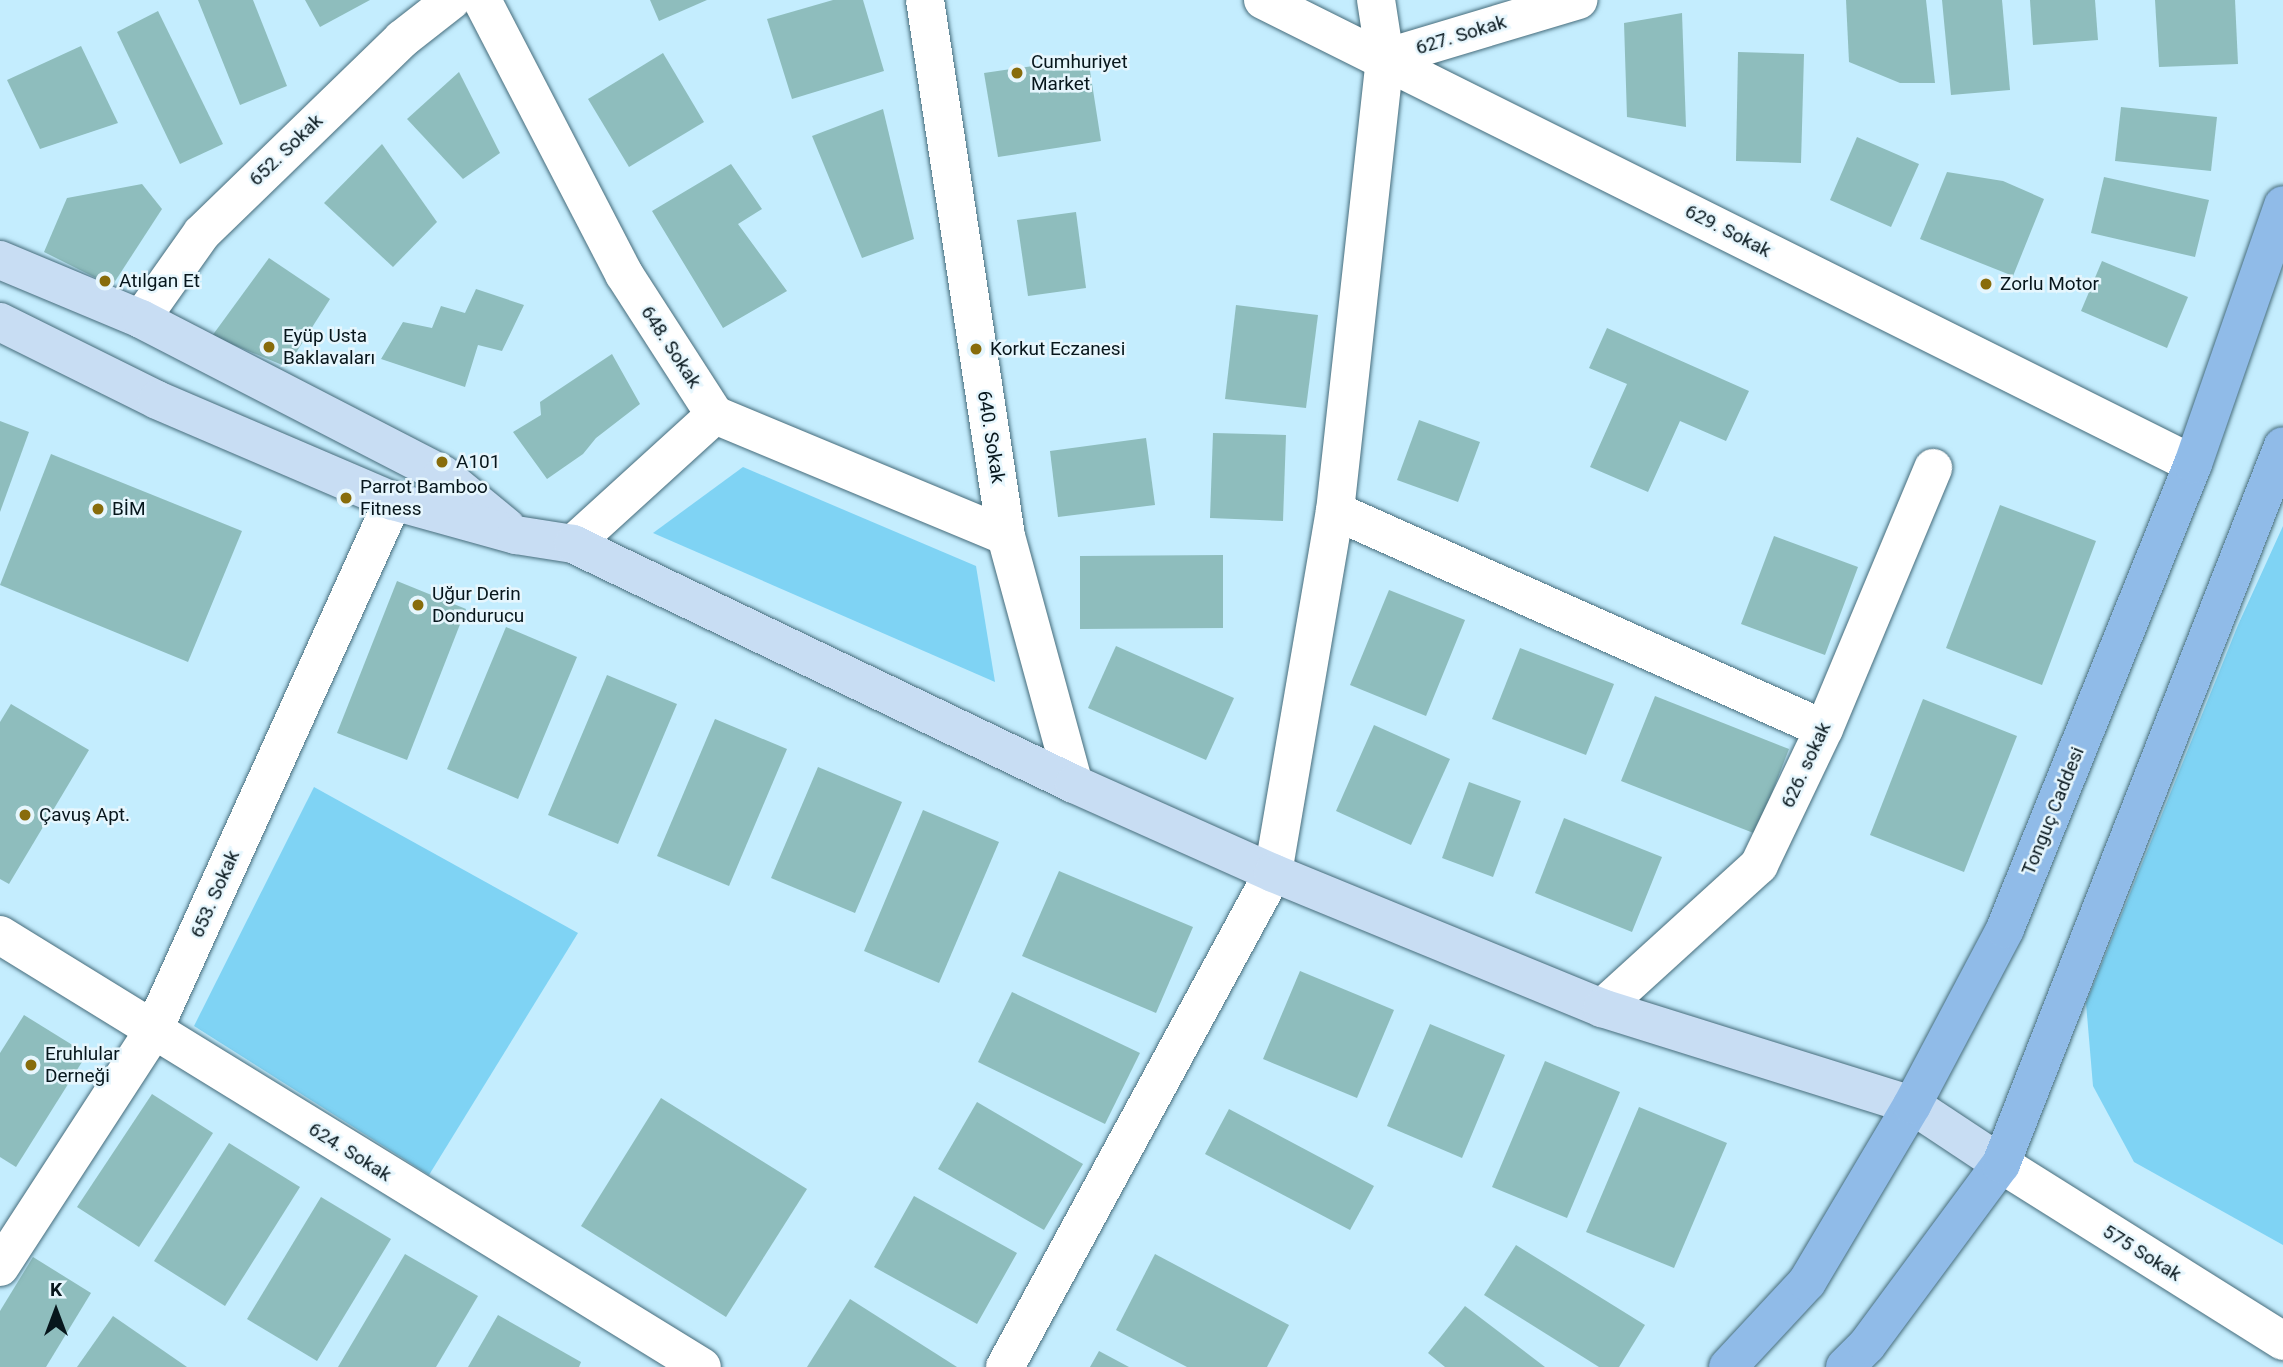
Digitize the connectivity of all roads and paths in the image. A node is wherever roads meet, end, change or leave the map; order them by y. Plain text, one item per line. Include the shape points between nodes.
1 (452, 0) edge
2 (481, 0) edge
3 (925, 0) edge
4 (1264, 0) edge
5 (1376, 0) edge
6 (1578, 0) edge
7 (1385, 58) junction
8 (2283, 205) edge
9 (0, 260) edge
10 (141, 320) junction
11 (0, 322) edge
12 (715, 415) junction
13 (2283, 446) edge
14 (2193, 464) junction
15 (1933, 468) dead end
16 (393, 501) junction
17 (1335, 511) junction
18 (516, 535) junction
19 (1006, 536) junction
20 (573, 544) junction
21 (1824, 729) junction
22 (1074, 784) junction
23 (1273, 873) junction
24 (0, 935) edge
25 (1602, 1008) junction
26 (153, 1031) junction
27 (1912, 1105) junction
28 (2001, 1164) junction
29 (0, 1267) edge
30 (2283, 1340) edge
31 (702, 1367) edge
32 (1005, 1367) edge
33 (1728, 1367) edge
34 (1846, 1367) edge

1 - 10 street, 652. Sokak via 372,67 202,233
2 - 12 street, 648. Sokak via 624,274
3 - 19 street, 640. Sokak
4 - 7 street, 629. Sokak
5 - 7 street
6 - 7 street, 627. Sokak
7 - 14 street, 629. Sokak
7 - 17 street
8 - 14 main road, Tonguç Caddesi
9 - 10 main road
10 - 18 main road via 443,475
11 - 16 main road via 157,400
12 - 19 street
12 - 20 street
13 - 28 main road
14 - 27 main road, Tonguç Caddesi via 2005,929
15 - 21 street, 626. sokak
16 - 18 main road
16 - 26 street, 653. Sokak
17 - 21 street
17 - 23 street
18 - 20 main road
19 - 22 street, 640. Sokak
20 - 22 main road
21 - 25 street, 626. sokak via 1759,865
22 - 23 main road
23 - 25 main road
23 - 32 street
24 - 26 street, 624. Sokak
25 - 27 main road
26 - 29 street, 653. Sokak
26 - 31 street, 624. Sokak
27 - 28 main road
27 - 33 main road, Tonguç Caddesi via 1807,1282
28 - 30 street, 575 Sokak
28 - 34 main road

